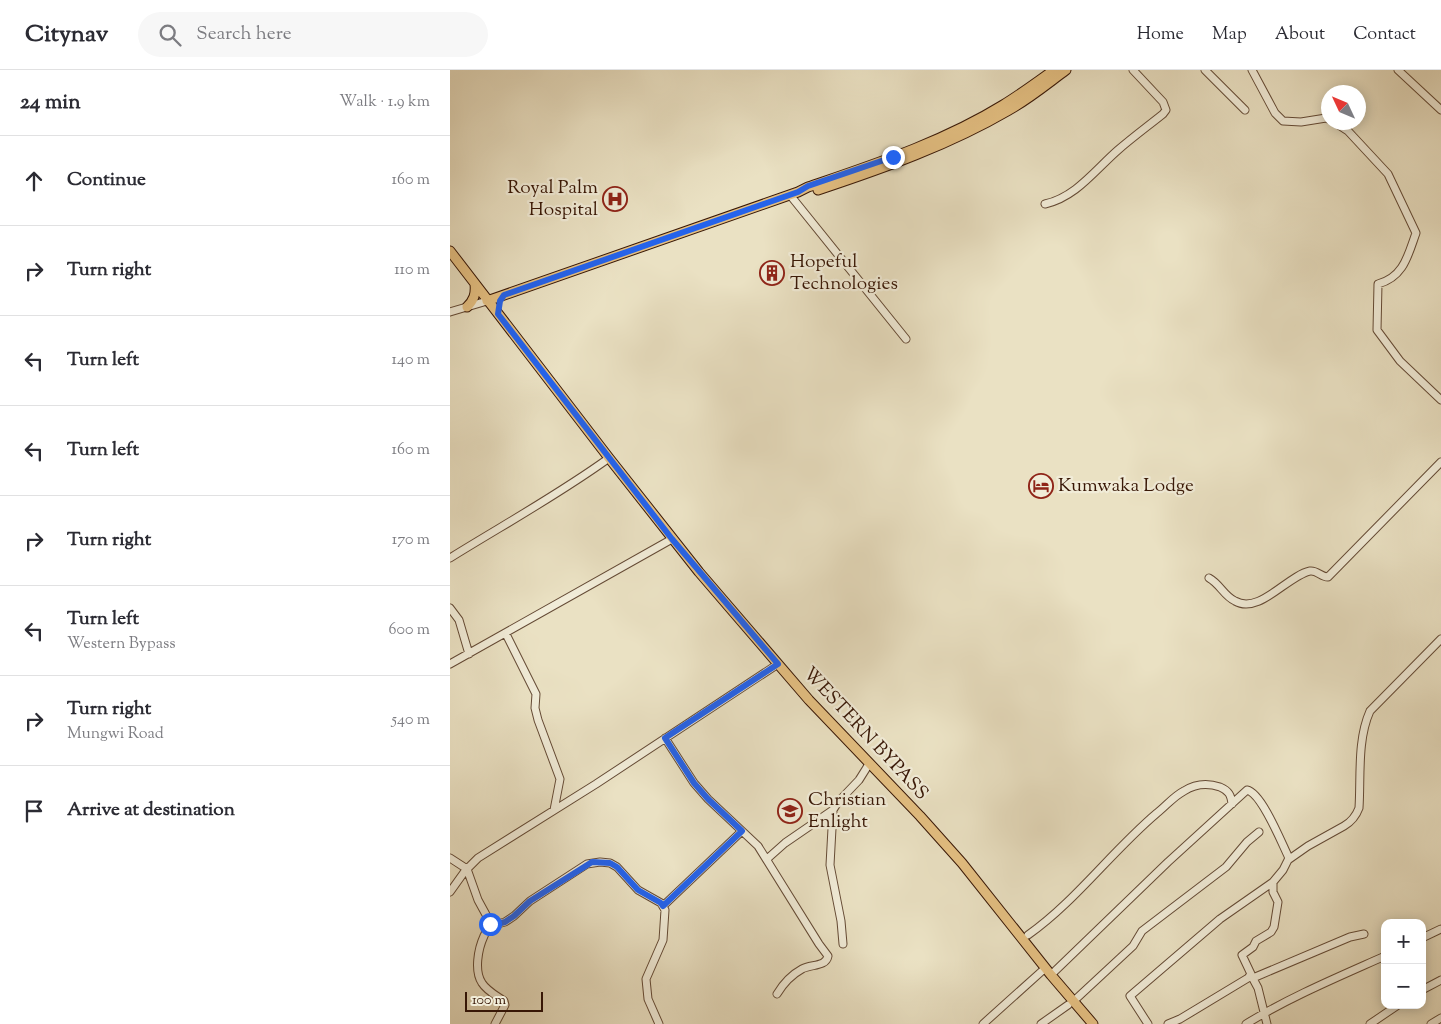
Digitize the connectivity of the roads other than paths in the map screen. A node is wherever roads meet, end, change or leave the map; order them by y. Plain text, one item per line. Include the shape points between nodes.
1 (1054, 70) edge
2 (1066, 70) edge
3 (1133, 70) edge
4 (1205, 70) edge
5 (1252, 70) edge
6 (1398, 70) edge
7 (1245, 110) dead end
8 (1441, 110) edge
9 (1321, 119) edge
10 (1346, 130) edge
11 (794, 194) junction
12 (1045, 204) dead end
13 (450, 251) edge
14 (475, 284) junction
15 (504, 295) junction
16 (487, 301) junction
17 (467, 307) junction
18 (450, 312) edge
19 (498, 314) junction
20 (906, 339) dead end
21 (1441, 400) edge
22 (608, 458) junction
23 (1441, 462) edge
24 (672, 539) junction
25 (450, 558) edge
26 (1209, 578) dead end
27 (450, 608) edge
28 (506, 634) junction
29 (1441, 639) edge
30 (468, 654) junction
31 (450, 664) edge
32 (778, 664) junction
33 (665, 738) junction
34 (869, 764) junction
35 (1232, 804) junction
36 (554, 810) junction
37 (834, 810) junction
38 (742, 831) junction
39 (1259, 832) dead end
40 (450, 858) edge
41 (1289, 858) junction
42 (767, 859) junction
43 (467, 869) junction
44 (1273, 882) junction
45 (450, 892) edge
46 (663, 906) junction
47 (490, 926) junction
48 (1441, 929) edge
49 (1364, 934) dead end
50 (1028, 935) dead end
51 (1426, 936) edge
52 (843, 944) dead end
53 (1381, 958) edge
54 (1055, 971) dead end
55 (1042, 972) dead end
56 (1252, 976) junction
57 (1441, 980) edge
58 (1426, 988) edge
59 (777, 994) dead end
60 (1077, 998) dead end
61 (1068, 1005) dead end
62 (1392, 1009) edge
63 (1265, 1012) junction
64 (1441, 1018) edge
65 (495, 1024) edge
66 (659, 1024) edge
67 (983, 1024) edge
68 (1041, 1024) edge
69 (1094, 1024) edge
70 (1148, 1024) edge
71 (1168, 1024) edge
72 (1246, 1024) edge
73 (1267, 1024) edge
74 (1370, 1024) edge
75 (1431, 1024) edge

1 - 11 main road via 1003,105 943,136
2 - 11 main road via 1011,109 944,143 888,166 810,192
3 - 12 street via 1163,102 1164,114 1118,150 1087,182
4 - 7 street
5 - 9 street via 1282,121
6 - 8 street
10 - 21 street via 1388,174 1416,233 1404,265 1388,281 1378,284 1377,330 1400,361
11 - 15 main road
11 - 20 street
13 - 14 main road, WESTERN BYPASS
14 - 15 main road via 488,293
14 - 16 main road, WESTERN BYPASS
14 - 17 main road via 476,293
15 - 16 main road
15 - 19 main road
16 - 17 street
16 - 19 main road, WESTERN BYPASS
17 - 18 street
19 - 22 main road, WESTERN BYPASS
22 - 24 main road, WESTERN BYPASS
22 - 25 street
23 - 26 street via 1328,576 1323,577 1315,571 1296,576 1252,604 1236,602
24 - 28 street
24 - 32 main road, WESTERN BYPASS
27 - 30 street via 459,620
28 - 30 street
28 - 36 street via 536,694 538,720 560,779
29 - 41 street via 1370,711 1361,749 1356,815 1344,826
30 - 31 street
32 - 33 street
32 - 34 main road, WESTERN BYPASS
33 - 36 street
33 - 38 street via 694,783
34 - 37 street
34 - 69 main road, WESTERN BYPASS via 962,863
35 - 41 street via 1247,790 1251,791 1272,822
35 - 50 street via 1229,792 1207,783 1184,790 1136,830 1055,913
35 - 54 street
36 - 43 street via 478,858
37 - 42 street
37 - 52 street via 830,865
38 - 42 street
38 - 46 street
39 - 60 street via 1226,867 1142,931 1133,946
40 - 43 street
41 - 44 street
42 - 59 street via 828,956 826,962 796,973
43 - 45 street
43 - 47 street
44 - 56 street via 1278,902 1274,927 1242,955
44 - 70 street via 1220,919 1130,996
46 - 47 street via 638,890 617,867 610,863 592,862 530,901 505,922
46 - 66 street via 663,940 646,979 648,999
47 - 65 street via 484,936 478,962 482,983 504,1001
48 - 51 street
49 - 56 street
53 - 63 street
55 - 67 street
56 - 63 street
56 - 71 street
57 - 58 street
61 - 68 street
62 - 74 street
63 - 72 street
63 - 73 street
64 - 75 street

